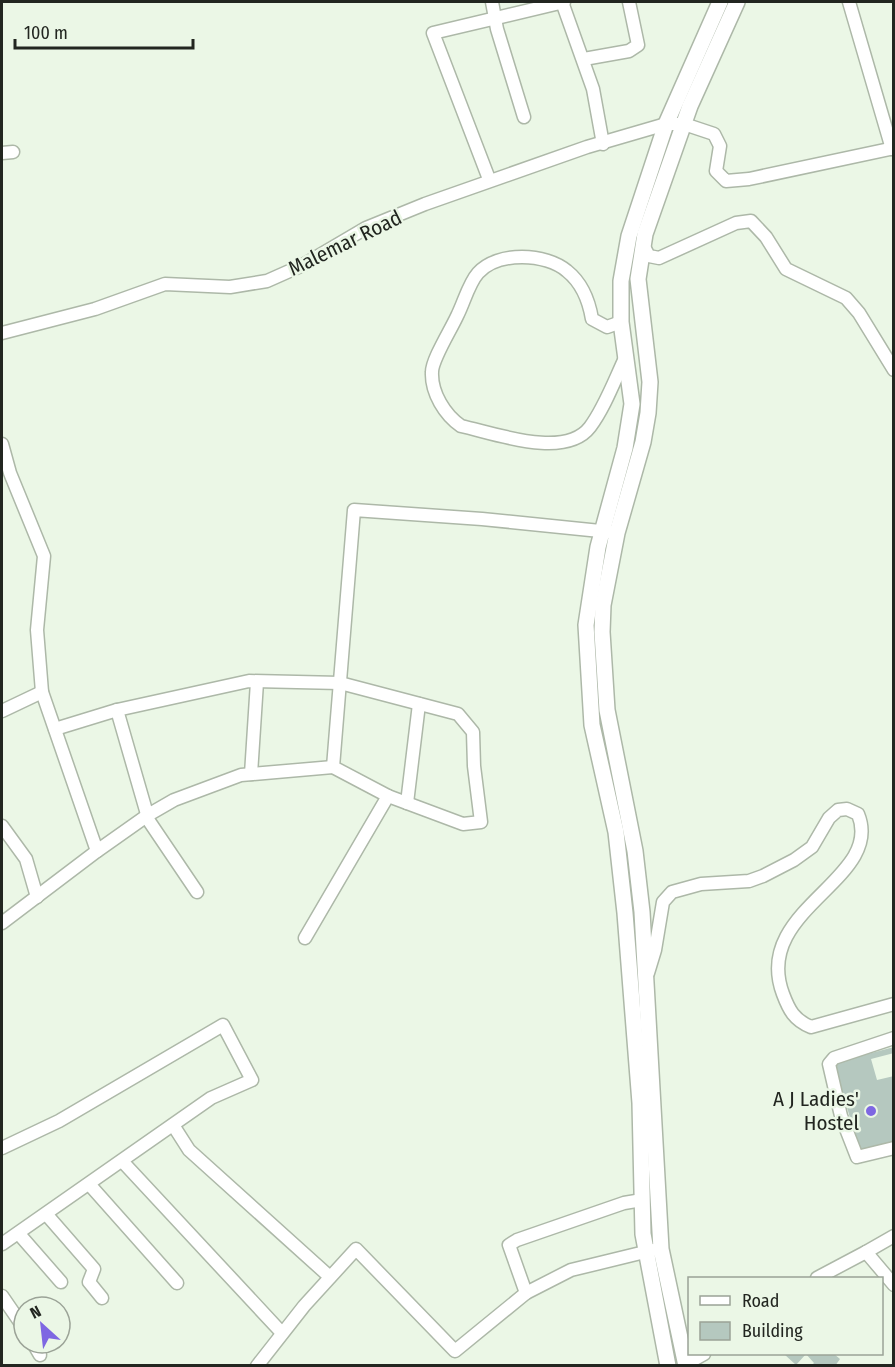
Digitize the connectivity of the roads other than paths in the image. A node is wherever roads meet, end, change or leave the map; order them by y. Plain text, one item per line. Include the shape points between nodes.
1 (492, 2) edge
2 (563, 2) edge
3 (629, 2) edge
4 (720, 2) edge
5 (737, 2) edge
6 (849, 2) edge
7 (495, 18) junction
8 (584, 59) junction
9 (524, 117) dead end
10 (666, 124) junction
11 (684, 124) junction
12 (603, 144) junction
13 (893, 148) edge
14 (489, 179) junction
15 (643, 245) junction
16 (621, 322) junction
17 (2, 333) edge
18 (627, 355) junction
19 (894, 370) edge
20 (2, 444) edge
21 (602, 531) junction
22 (617, 533) junction
23 (257, 681) junction
24 (340, 683) junction
25 (42, 692) junction
26 (419, 704) junction
27 (117, 710) junction
28 (2, 711) edge
29 (55, 729) junction
30 (333, 767) junction
31 (251, 774) junction
32 (388, 796) junction
33 (407, 803) junction
34 (148, 815) junction
35 (2, 826) edge
36 (97, 850) junction
37 (197, 891) dead end
38 (37, 897) junction
39 (642, 912) junction
40 (625, 913) junction
41 (2, 923) edge
42 (305, 938) dead end
43 (648, 973) junction
44 (894, 1004) edge
45 (894, 1038) edge
46 (173, 1125) junction
47 (2, 1148) edge
48 (894, 1148) edge
49 (122, 1161) junction
50 (89, 1184) junction
51 (642, 1200) junction
52 (47, 1215) junction
53 (19, 1234) junction
54 (894, 1236) edge
55 (2, 1244) edge
56 (653, 1250) junction
57 (866, 1252) junction
58 (330, 1277) junction
59 (819, 1277) edge
60 (61, 1281) dead end
61 (177, 1283) dead end
62 (894, 1285) edge
63 (526, 1293) junction
64 (2, 1296) edge
65 (102, 1298) dead end
66 (12, 1311) edge
67 (282, 1333) junction
68 (701, 1355) edge
69 (257, 1365) edge
70 (668, 1365) edge
71 (686, 1365) edge

1 - 7 street
2 - 7 street
2 - 8 street
3 - 8 street via 638,45 629,51
4 - 10 main road
5 - 11 main road
6 - 13 street
7 - 9 street
7 - 14 street via 433,33
8 - 12 street
10 - 11 street, Malemar Road
10 - 12 street, Malemar Road
10 - 16 main road via 629,236 621,281
11 - 13 street, Malemar Road via 714,134 720,147 716,171 726,181
11 - 15 main road via 652,208
12 - 14 street, Malemar Road
14 - 17 street, Malemar Road via 366,228 267,281 230,287 165,284 95,309
15 - 19 street via 649,256 659,258 736,223 751,221 786,269 846,298
15 - 22 main road via 638,279 650,382 648,413
16 - 18 main road
16 - 18 street via 607,327 592,319 581,288 566,270 519,256 497,261 478,273 432,371 433,381 449,418 461,426 549,445 589,429
18 - 21 main road via 632,404 625,448
20 - 25 street via 44,556 37,630
21 - 22 street
21 - 24 street via 354,510
21 - 40 main road via 586,625 592,725 616,832
22 - 39 main road via 603,605 604,687 635,851
23 - 24 street
23 - 27 street
23 - 31 street
24 - 26 street
24 - 30 street
25 - 28 street
25 - 29 street
26 - 33 street
26 - 33 street via 458,714 473,732 481,822 463,824
27 - 29 street
27 - 34 street
29 - 36 street
30 - 31 street
30 - 32 street
31 - 34 street via 174,800
32 - 33 street
32 - 42 street
34 - 36 street
34 - 37 street
35 - 38 street via 26,859
36 - 38 street
38 - 41 street
39 - 40 main road
39 - 43 main road
40 - 51 main road via 640,1103
43 - 44 street via 663,902 672,892 763,876 812,847 829,818 838,810 848,809 858,814 863,828 862,843 842,872 787,932 777,967 782,992 793,1017 810,1027
43 - 56 main road
45 - 48 street via 834,1058 829,1064 841,1116 857,1157
46 - 47 street via 211,1098 252,1080 223,1025 59,1121
46 - 49 street
46 - 58 street via 189,1150
49 - 50 street
49 - 67 street
50 - 52 street
50 - 61 street
51 - 56 main road
51 - 63 street via 509,1245
52 - 53 street
52 - 65 street via 94,1269 89,1281
53 - 55 street
53 - 60 street
54 - 57 street
56 - 63 street via 571,1270
56 - 70 main road
56 - 71 main road
57 - 59 street
57 - 62 street
58 - 63 street via 356,1249 455,1351
58 - 67 street
64 - 66 street
67 - 69 street
68 - 71 street

